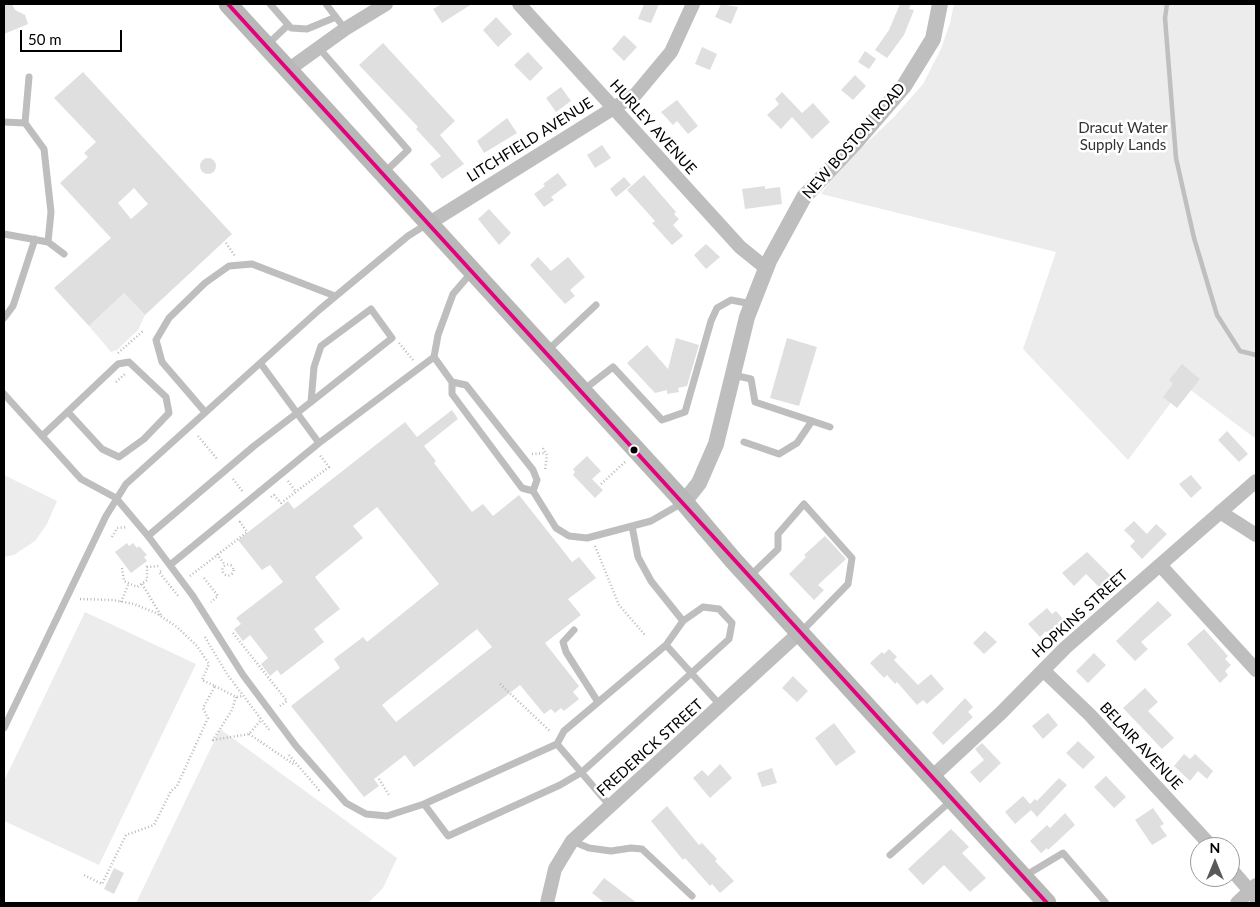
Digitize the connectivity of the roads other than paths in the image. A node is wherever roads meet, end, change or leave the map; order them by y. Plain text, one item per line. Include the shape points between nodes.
1 (228, 4) edge
2 (270, 4) edge
3 (326, 4) edge
4 (519, 4) edge
5 (693, 4) edge
6 (940, 4) edge
7 (378, 6) edge
8 (336, 17) junction
9 (288, 24) junction
10 (345, 29) junction
11 (266, 46) junction
12 (318, 47) junction
13 (288, 70) junction
14 (29, 77) dead end
15 (614, 106) junction
16 (4, 122) edge
17 (25, 124) junction
18 (384, 174) junction
19 (428, 224) junction
20 (4, 234) edge
21 (35, 240) junction
22 (48, 242) junction
23 (64, 254) dead end
24 (766, 268) junction
25 (472, 272) junction
26 (335, 296) junction
27 (752, 304) junction
28 (596, 305) dead end
29 (4, 318) edge
30 (546, 352) junction
31 (434, 357) junction
32 (261, 364) junction
33 (732, 375) junction
34 (452, 382) junction
35 (582, 392) junction
36 (4, 394) edge
37 (311, 402) junction
38 (68, 412) junction
39 (205, 412) junction
40 (297, 413) junction
41 (812, 421) junction
42 (830, 426) dead end
43 (42, 436) junction
44 (744, 442) dead end
45 (317, 445) junction
46 (1256, 481) edge
47 (533, 491) junction
48 (116, 498) junction
49 (684, 502) junction
50 (1220, 512) junction
51 (632, 526) junction
52 (1256, 535) edge
53 (148, 536) junction
54 (170, 565) junction
55 (1160, 565) junction
56 (749, 577) junction
57 (683, 621) junction
58 (574, 630) dead end
59 (799, 633) junction
60 (666, 645) junction
61 (1043, 670) junction
62 (1256, 670) edge
63 (690, 674) junction
64 (598, 702) junction
65 (720, 705) junction
66 (4, 728) edge
67 (557, 744) junction
68 (582, 772) junction
69 (932, 777) junction
70 (952, 800) junction
71 (424, 804) junction
72 (610, 806) junction
73 (1203, 837) edge
74 (572, 841) junction
75 (890, 855) dead end
76 (1022, 877) junction
77 (1240, 878) edge
78 (1254, 891) edge
79 (692, 896) dead end
80 (547, 903) edge
81 (1047, 903) edge
82 (1106, 903) edge
83 (1237, 903) edge

1 - 11 main road
2 - 9 lane
3 - 8 lane
4 - 15 street, HURLEY AVENUE
5 - 15 street, LITCHFIELD AVENUE via 671,52 636,94
6 - 24 street, NEW BOSTON ROAD via 933,39 904,86 804,196
7 - 10 street
8 - 9 lane via 307,29 291,28
8 - 10 lane
9 - 11 lane
10 - 12 street
11 - 13 main road
12 - 13 street
12 - 18 lane via 408,150
13 - 18 main road
14 - 17 lane
15 - 19 street, LITCHFIELD AVENUE
15 - 24 street, HURLEY AVENUE via 740,247
16 - 17 lane
17 - 22 lane via 44,149 51,212
18 - 19 main road
19 - 25 main road
19 - 26 lane via 408,236
20 - 21 lane
21 - 22 lane
21 - 29 lane via 13,306
22 - 23 lane
24 - 27 street, NEW BOSTON ROAD
25 - 30 main road
25 - 31 lane via 453,294 438,335
26 - 32 lane
26 - 39 lane via 252,264 228,266 205,283 169,318 156,340 162,362
27 - 33 street, NEW BOSTON ROAD
27 - 35 lane via 731,300 718,308 711,321 686,412 662,420 613,367
28 - 30 lane
30 - 35 main road
31 - 34 lane
31 - 45 lane
32 - 39 lane
32 - 40 lane
33 - 41 lane via 751,380 755,402
33 - 49 street, NEW BOSTON ROAD via 716,444 699,483
34 - 47 lane via 452,394 456,400 522,488
34 - 47 lane via 466,385 533,470 538,480
35 - 49 main road
36 - 43 lane
37 - 37 lane via 314,367 321,346 371,309 392,338
37 - 40 lane
38 - 38 lane via 102,449 119,457 144,439 169,413 166,397 129,362 118,364
38 - 43 lane
39 - 48 lane via 141,469
40 - 45 lane
40 - 53 lane
41 - 42 lane
41 - 44 lane via 797,442 779,454
43 - 48 lane via 81,479
45 - 54 lane
46 - 50 street, HOPKINS STREET
47 - 51 lane via 556,528 569,536 587,538
48 - 53 lane
48 - 66 lane
49 - 51 lane via 651,521
49 - 56 main road
50 - 52 street
50 - 55 street, HOPKINS STREET
51 - 57 lane via 638,557 651,581
53 - 54 lane
54 - 71 lane via 248,683 296,746 346,802 366,814 387,816
55 - 61 street, HOPKINS STREET
55 - 62 street
56 - 59 main road
56 - 59 lane via 778,549 778,534 804,504 852,558 848,584
57 - 60 lane
57 - 63 lane via 703,606 719,609 732,623 729,639
58 - 64 lane via 564,642 566,652
59 - 65 street, FREDERICK STREET
59 - 69 main road
60 - 63 lane
60 - 64 lane
61 - 69 street, HOPKINS STREET
61 - 73 street, BELAIR AVENUE
63 - 65 lane
63 - 68 lane
64 - 67 lane via 564,731
65 - 72 street, FREDERICK STREET
67 - 68 lane
67 - 71 lane
68 - 71 lane via 448,836
68 - 72 lane
69 - 70 main road
70 - 75 lane
70 - 76 main road
72 - 74 street, FREDERICK STREET
74 - 79 lane via 589,848 611,851 642,849
74 - 80 street, FREDERICK STREET via 555,869
76 - 81 main road
76 - 82 lane via 1063,852
77 - 78 street
78 - 83 street

